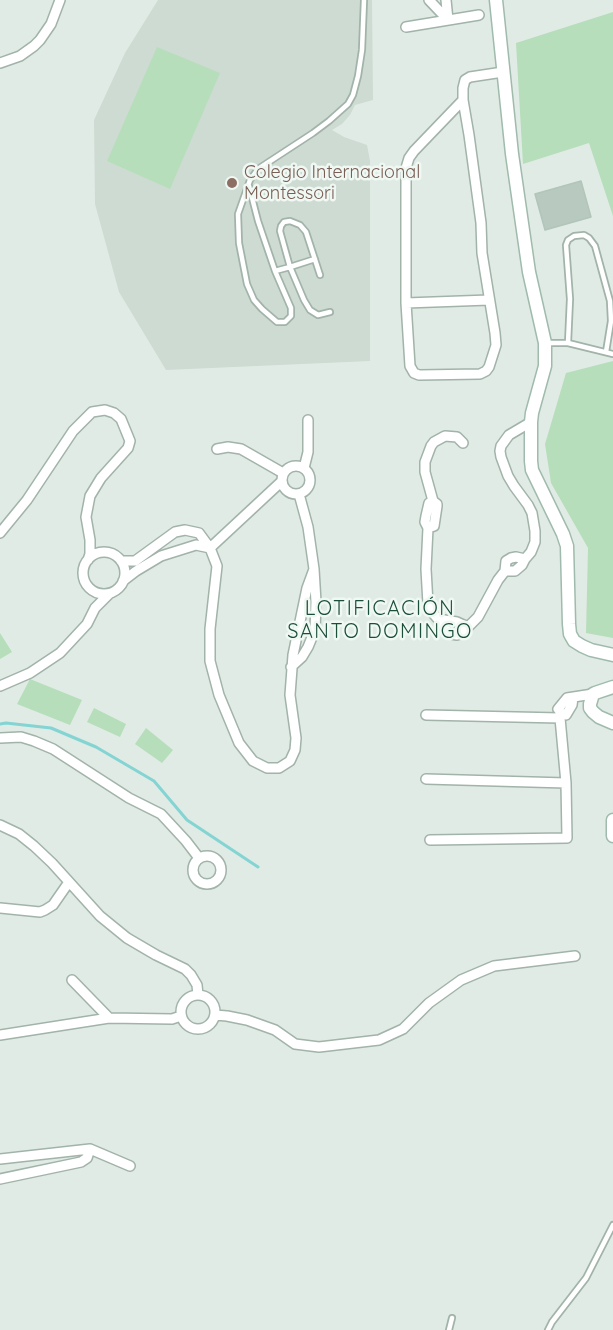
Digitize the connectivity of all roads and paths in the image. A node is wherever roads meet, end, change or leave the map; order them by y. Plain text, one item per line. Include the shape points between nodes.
1 (60, 0) edge
2 (364, 0) edge
3 (429, 0) edge
4 (446, 0) edge
5 (496, 0) edge
6 (479, 15) dead end
7 (448, 20) junction
8 (406, 27) dead end
9 (0, 63) edge
10 (503, 72) junction
11 (463, 100) junction
12 (249, 186) junction
13 (315, 259) junction
14 (290, 267) junction
15 (275, 271) junction
16 (320, 275) dead end
17 (489, 300) junction
18 (406, 303) junction
19 (330, 312) dead end
20 (545, 343) junction
21 (568, 343) junction
22 (606, 352) junction
23 (613, 354) edge
24 (308, 420) dead end
25 (531, 422) junction
26 (463, 443) dead end
27 (218, 448) dead end
28 (304, 468) junction
29 (282, 477) junction
30 (299, 494) junction
31 (0, 533) edge
32 (89, 534) junction
33 (210, 548) junction
34 (107, 553) junction
35 (88, 560) junction
36 (121, 561) junction
37 (314, 569) junction
38 (123, 581) junction
39 (93, 590) junction
40 (109, 594) junction
41 (94, 608) junction
42 (613, 655) edge
43 (291, 667) junction
44 (0, 686) edge
45 (613, 687) edge
46 (592, 694) junction
47 (426, 715) dead end
48 (561, 716) junction
49 (613, 723) edge
50 (0, 738) edge
51 (426, 779) dead end
52 (566, 783) junction
53 (613, 820) edge
54 (0, 825) edge
55 (613, 836) edge
56 (430, 840) dead end
57 (199, 858) dead end
58 (69, 882) junction
59 (0, 908) edge
60 (575, 956) dead end
61 (72, 980) dead end
62 (198, 995) junction
63 (215, 1015) junction
64 (181, 1016) junction
65 (109, 1018) junction
66 (0, 1035) edge
67 (90, 1149) junction
68 (0, 1159) edge
69 (130, 1166) dead end
70 (0, 1179) edge
71 (613, 1225) edge
72 (452, 1318) dead end
73 (449, 1330) edge
74 (548, 1330) edge

1 - 9 street via 51,24 34,46
2 - 12 lane via 362,50 348,104 313,133 258,169
3 - 7 street
4 - 7 street
5 - 10 main road
6 - 7 street
7 - 8 street
10 - 11 street via 470,77 465,81
10 - 20 main road via 529,272
11 - 17 street
11 - 18 street via 414,151 406,168
12 - 15 lane
12 - 15 lane via 238,214 247,284 262,309 277,322 285,322 291,316 291,308
13 - 14 lane
13 - 14 lane via 306,232 300,225 285,222 280,231
13 - 16 lane
14 - 15 lane
14 - 19 lane via 310,310 318,315
17 - 18 street
17 - 18 street via 496,345 486,371 471,375 414,373 410,366
20 - 21 lane
20 - 25 main road via 545,366
21 - 22 lane
21 - 22 lane via 566,245 574,236 584,235 595,246 610,301
22 - 23 lane
24 - 28 street
25 - 26 street via 509,435 500,451 508,476 532,513 535,542 522,565 515,571 505,571 478,617 457,636 445,629 428,604 425,522 429,503 433,501 425,472 434,442 445,436 457,437
25 - 42 main road via 532,470 567,546 570,634 582,646
27 - 29 street via 241,449
28 - 29 street via 286,469
28 - 30 street via 310,480 307,489
29 - 30 street via 287,491
29 - 33 street
30 - 37 street
31 - 32 street via 73,431 92,412 105,410 121,419 130,441 90,496 86,517
32 - 34 street
32 - 35 street
33 - 36 street via 199,533 184,530 167,537 135,561
33 - 38 street via 196,545 161,556
33 - 43 street via 217,566 210,662 239,743 267,768 279,768 290,761 295,750
34 - 35 street
34 - 36 street
35 - 39 street via 84,577
36 - 38 street
37 - 43 street
37 - 43 street via 315,630 302,657
38 - 40 street
39 - 40 street
39 - 41 street
40 - 41 street
41 - 44 street via 87,624 60,652 30,673
45 - 46 main road
46 - 48 street via 573,698 566,715
46 - 49 main road via 590,708
47 - 48 street
48 - 52 street
50 - 57 street via 21,738 53,749 121,794 160,814
51 - 52 street
52 - 56 street via 567,838
53 - 55 main road
54 - 58 street via 34,846
58 - 59 street via 53,905 40,912
58 - 62 street via 127,938 185,969 197,985
60 - 63 street via 494,966 461,980 429,1003 403,1029 379,1040 319,1047 295,1044 275,1030
61 - 65 street
62 - 63 street via 210,1000
62 - 64 street via 184,1002
63 - 64 street via 208,1026 198,1029 186,1025
64 - 65 street
65 - 66 street
67 - 68 street
67 - 69 street
67 - 70 street via 81,1162
71 - 74 lane via 586,1278
72 - 73 lane

